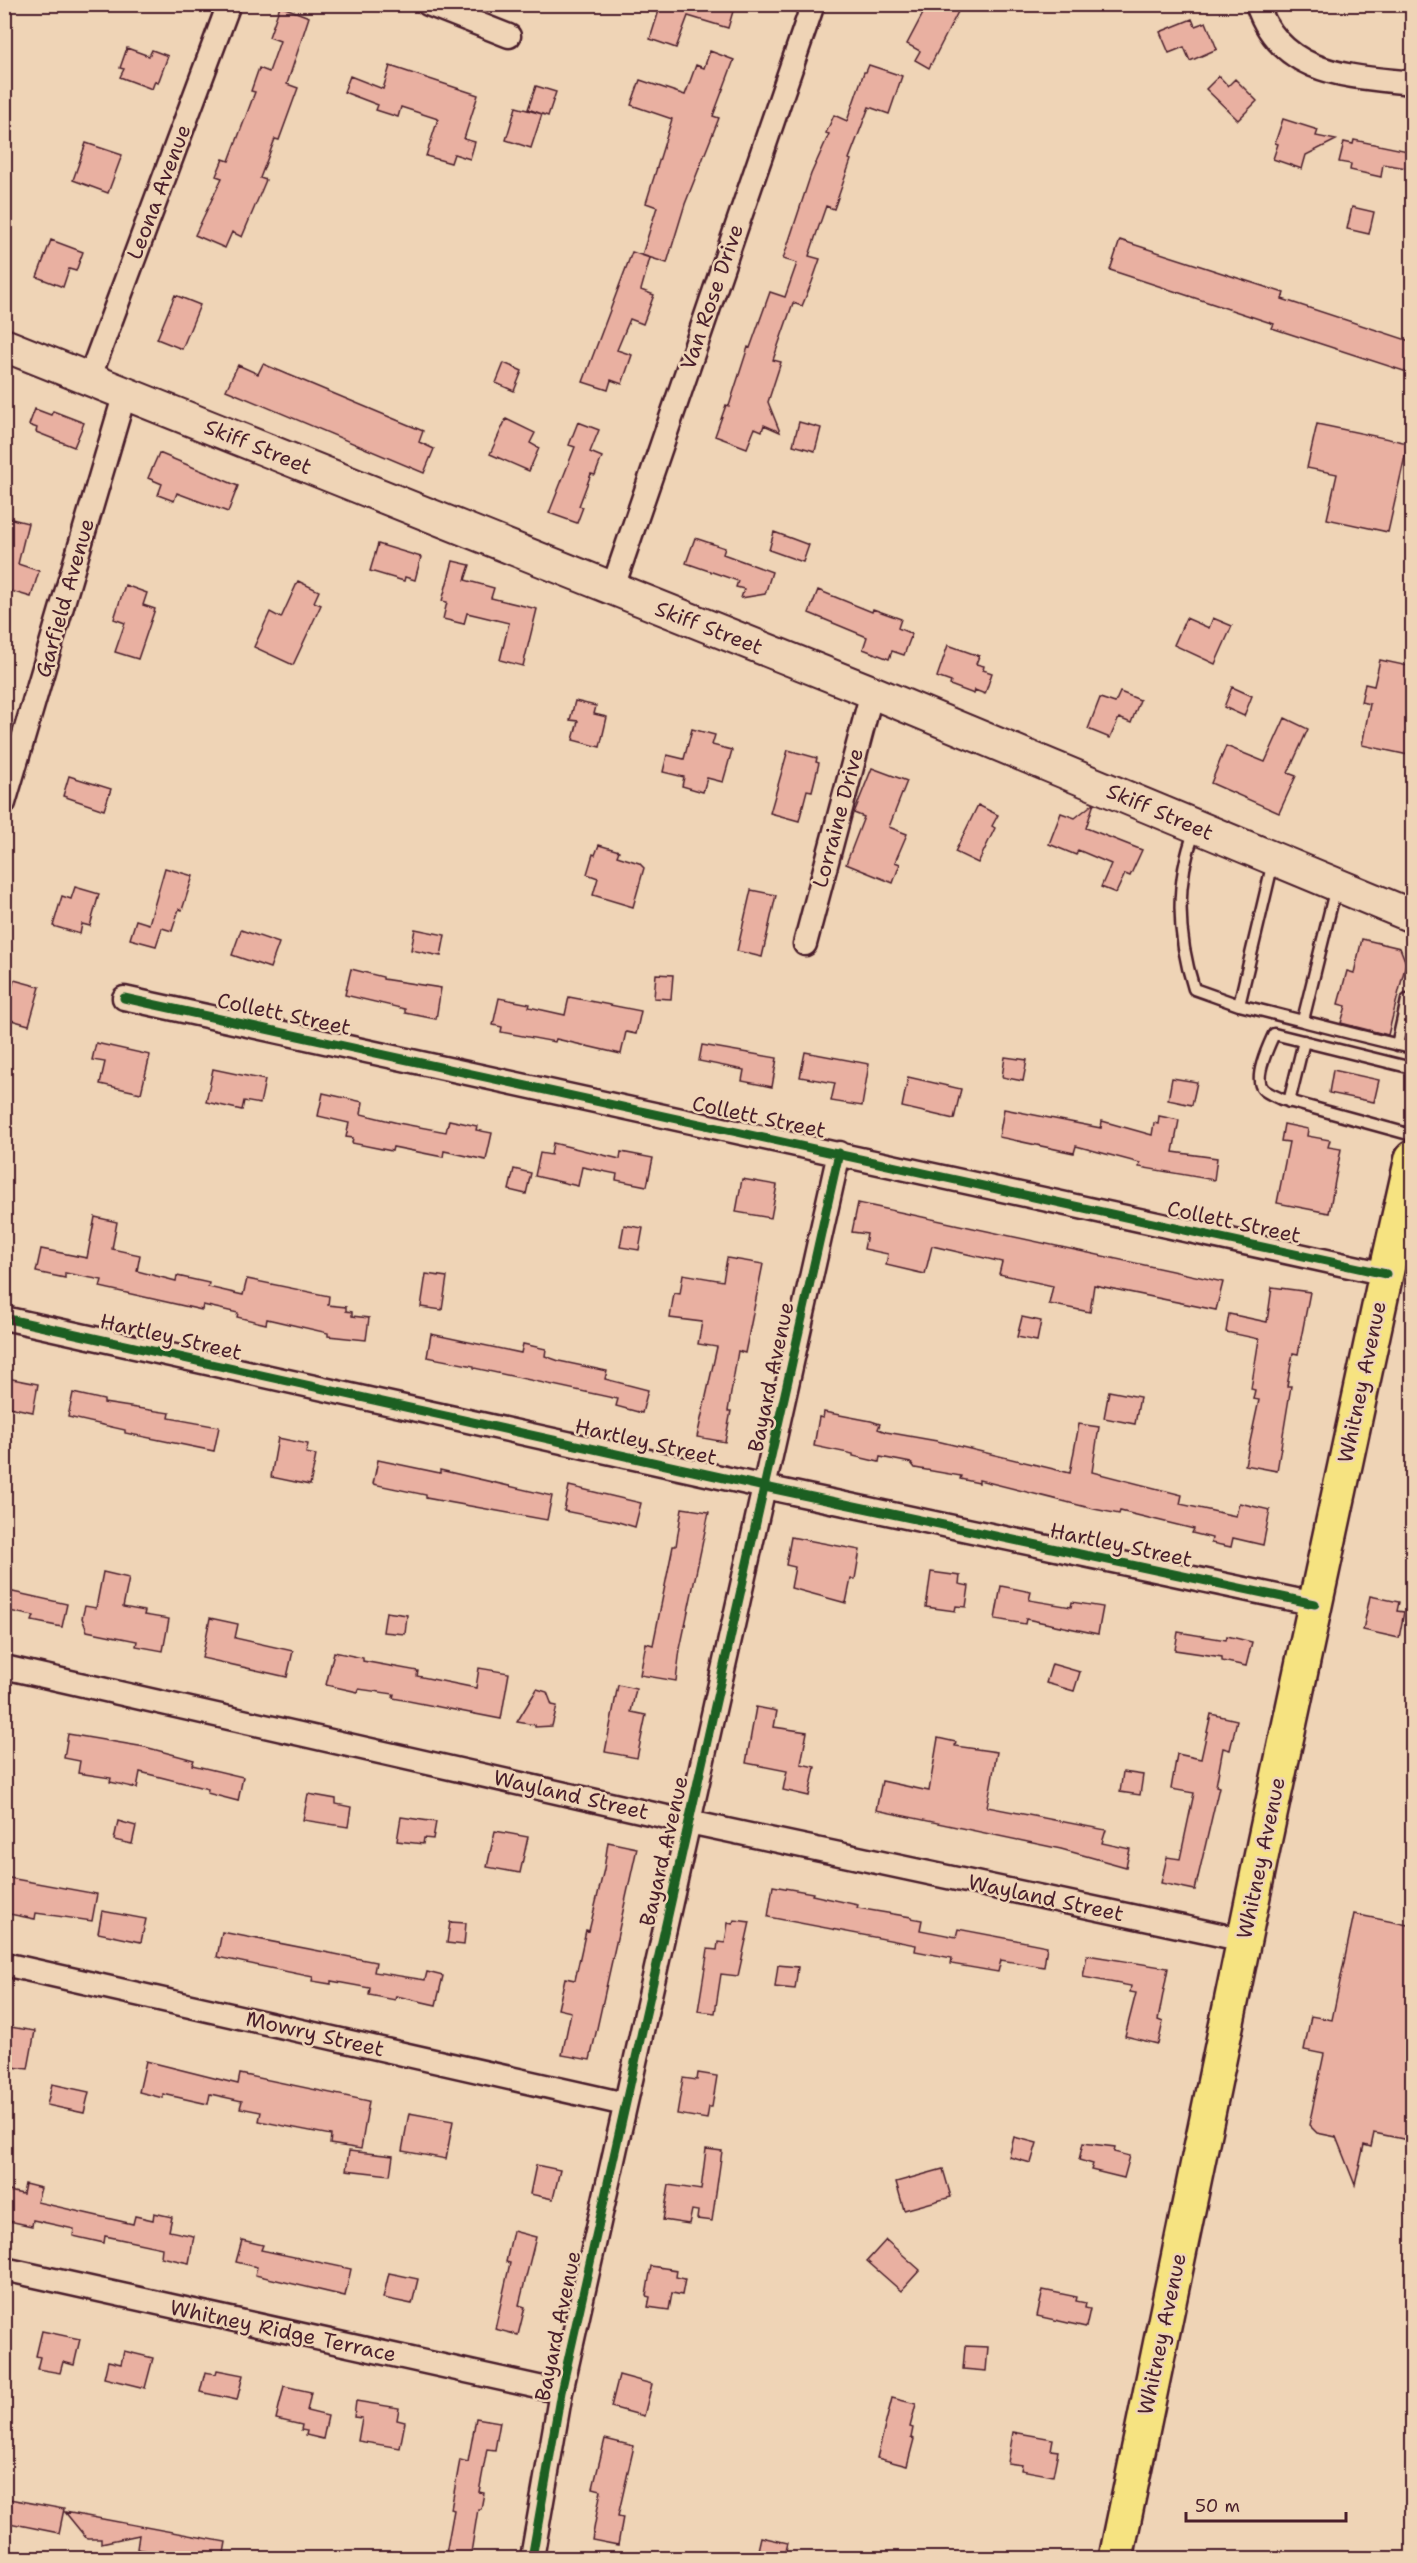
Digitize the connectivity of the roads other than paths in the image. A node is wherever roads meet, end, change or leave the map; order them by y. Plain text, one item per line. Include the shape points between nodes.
1 (229, 4) edge
2 (428, 4) edge
3 (813, 4) edge
4 (1257, 4) edge
5 (509, 36) dead end
6 (1413, 83) edge
7 (4, 345) edge
8 (88, 379) junction
9 (125, 393) junction
10 (612, 590) junction
11 (872, 692) junction
12 (4, 803) edge
13 (1196, 827) junction
14 (1274, 859) junction
15 (1336, 885) junction
16 (1413, 916) edge
17 (805, 945) dead end
18 (124, 998) dead end
19 (1407, 999) dead end
20 (1239, 1005) junction
21 (1303, 1020) junction
22 (1304, 1041) junction
23 (1397, 1045) junction
24 (1413, 1048) edge
25 (1413, 1068) edge
26 (1289, 1102) junction
27 (1413, 1135) edge
28 (839, 1153) junction
29 (1411, 1171) edge
30 (1386, 1274) junction
31 (4, 1318) edge
32 (765, 1487) junction
33 (1315, 1605) junction
34 (4, 1666) edge
35 (689, 1822) junction
36 (1244, 1940) junction
37 (4, 1964) edge
38 (625, 2104) junction
39 (4, 2269) edge
40 (561, 2392) junction
41 (532, 2559) edge
42 (1116, 2559) edge

1 - 8 street, Leona Avenue
2 - 5 street
3 - 10 street, Van Rose Drive
4 - 6 street via 1281,47 1300,60 1350,76
7 - 8 main road, Skiff Street
8 - 9 main road, Skiff Street
9 - 10 main road, Skiff Street
9 - 12 street, Garfield Avenue
10 - 11 main road, Skiff Street
11 - 13 main road, Skiff Street
11 - 17 street, Lorraine Drive
13 - 14 main road, Skiff Street
13 - 20 lane via 1184,867 1180,907 1184,957 1194,989
14 - 15 main road, Skiff Street
14 - 20 lane
15 - 16 main road, Skiff Street
15 - 21 lane
18 - 28 street, Collett Street
19 - 23 lane
20 - 21 lane
21 - 23 lane
22 - 25 lane
22 - 26 lane
22 - 26 lane via 1274,1034 1264,1057 1260,1082 1263,1089
23 - 24 lane
26 - 27 lane
28 - 30 street, Collett Street
28 - 32 street, Bayard Avenue
29 - 30 main road, Whitney Avenue
30 - 33 main road, Whitney Avenue
31 - 32 street, Hartley Street
32 - 33 street, Hartley Street
32 - 35 street, Bayard Avenue
33 - 36 main road, Whitney Avenue
34 - 35 street, Wayland Street
35 - 36 street, Wayland Street
35 - 38 street, Bayard Avenue
36 - 42 main road, Whitney Avenue
37 - 38 street, Mowry Street
38 - 40 street, Bayard Avenue
39 - 40 street, Whitney Ridge Terrace
40 - 41 street, Bayard Avenue

